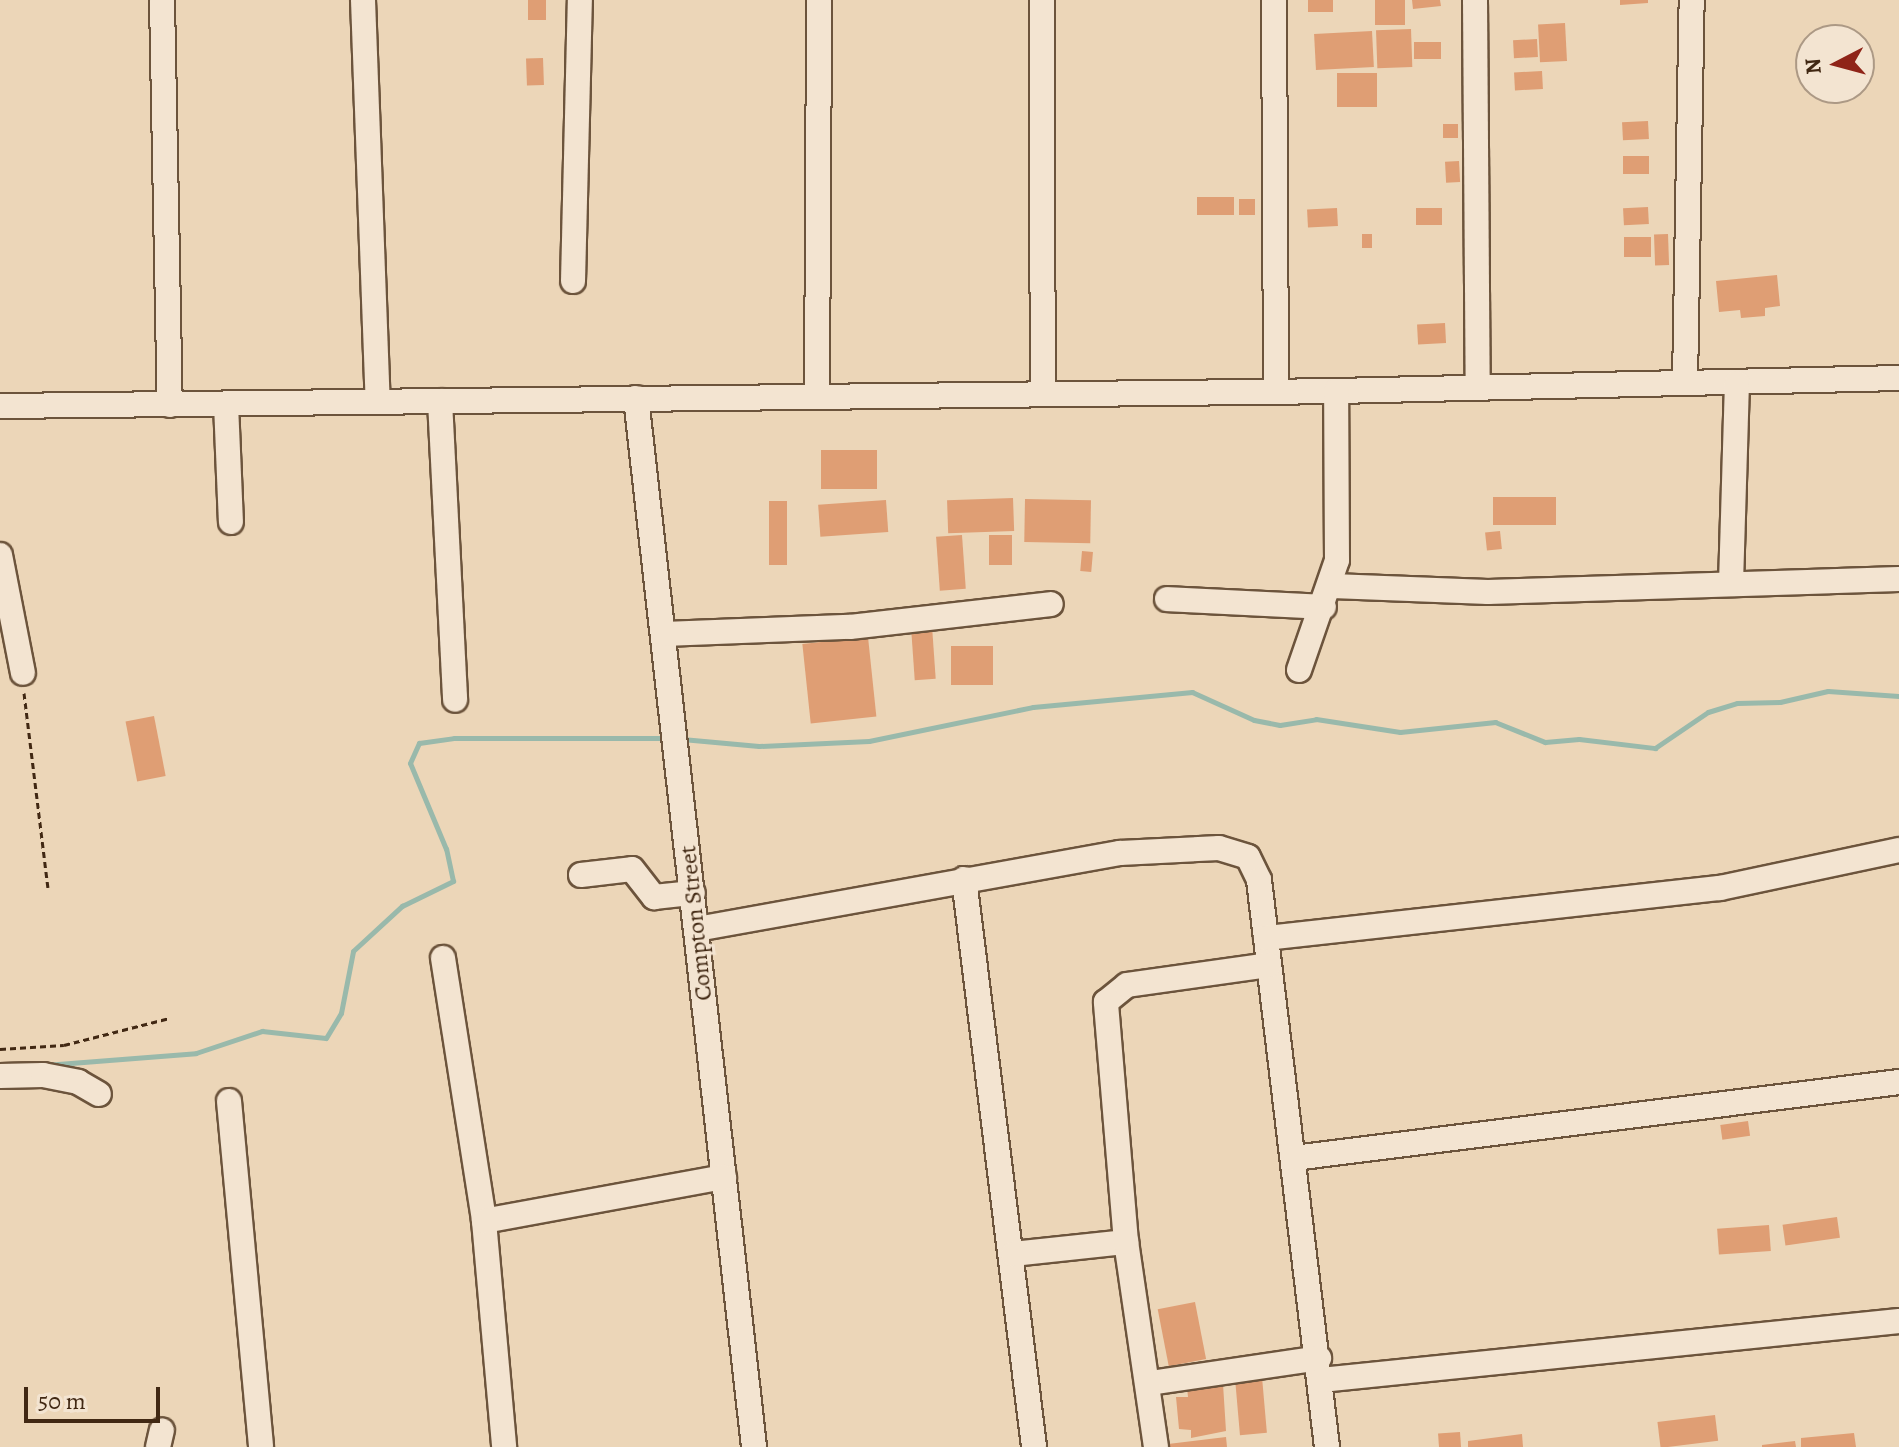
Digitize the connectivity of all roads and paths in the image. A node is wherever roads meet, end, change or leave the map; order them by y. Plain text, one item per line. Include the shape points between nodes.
1 (162, 0) edge
2 (363, 0) edge
3 (580, 0) edge
4 (819, 0) edge
5 (1042, 0) edge
6 (1274, 0) edge
7 (1475, 0) edge
8 (1692, 0) edge
9 (573, 281) dead end
10 (1899, 378) edge
11 (1685, 383) junction
12 (1737, 383) junction
13 (1478, 384) junction
14 (1336, 391) junction
15 (1276, 392) junction
16 (1043, 394) junction
17 (817, 397) junction
18 (636, 398) junction
19 (440, 401) junction
20 (378, 402) junction
21 (226, 404) junction
22 (170, 405) junction
23 (0, 406) edge
24 (231, 522) dead end
25 (0, 555) edge
26 (1899, 579) edge
27 (1731, 584) junction
28 (1328, 596) junction
29 (1167, 599) dead end
30 (1051, 604) dead end
31 (664, 634) junction
32 (1299, 670) dead end
33 (23, 673) joint
34 (455, 700) dead end
35 (1899, 850) edge
36 (581, 875) dead end
37 (964, 879) junction
38 (48, 888) dead end
39 (693, 893) junction
40 (697, 929) junction
41 (1266, 938) junction
42 (443, 958) dead end
43 (1269, 965) junction
44 (170, 1018) dead end
45 (0, 1049) edge
46 (0, 1076) edge
47 (1899, 1082) edge
48 (99, 1094) dead end
49 (229, 1101) dead end
50 (1294, 1158) junction
51 (724, 1177) junction
52 (484, 1221) junction
53 (1126, 1242) junction
54 (1013, 1254) junction
55 (1899, 1321) edge
56 (1320, 1369) junction
57 (1150, 1383) junction
58 (261, 1447) edge
59 (504, 1447) edge
60 (754, 1447) edge
61 (1034, 1447) edge
62 (1156, 1447) edge
63 (1327, 1447) edge

1 - 22 street
2 - 20 street
3 - 9 street
4 - 17 street
5 - 16 street
6 - 15 street
7 - 13 street
8 - 11 street
10 - 12 street
11 - 12 street
11 - 13 street
12 - 27 street
13 - 14 street
14 - 15 street
14 - 28 street via 1337,560
15 - 16 street
16 - 17 street
17 - 18 street
18 - 19 street
18 - 31 street, Compton Street
19 - 20 street
19 - 34 street
20 - 21 street
21 - 22 street
21 - 24 street
22 - 23 street
25 - 33 street
26 - 27 street
27 - 28 street
28 - 29 street
28 - 32 street
30 - 31 street via 850,627
31 - 39 street, Compton Street
33 - 38 path
35 - 41 street via 1720,888
36 - 39 street via 632,869 654,897
37 - 40 street
37 - 41 street via 1120,853 1219,848 1248,857 1259,880
37 - 54 street
39 - 40 street, Compton Street
40 - 51 street, Compton Street
41 - 43 street
42 - 52 street
43 - 50 street
43 - 53 street via 1127,985 1106,1002
44 - 45 path via 64,1045
46 - 48 street via 43,1075 78,1082
47 - 50 street
49 - 58 street
50 - 56 street
51 - 52 street
51 - 60 street, Compton Street
52 - 59 street
53 - 54 street
53 - 57 street
54 - 61 street
55 - 56 street
56 - 57 street
56 - 63 street
57 - 62 street

